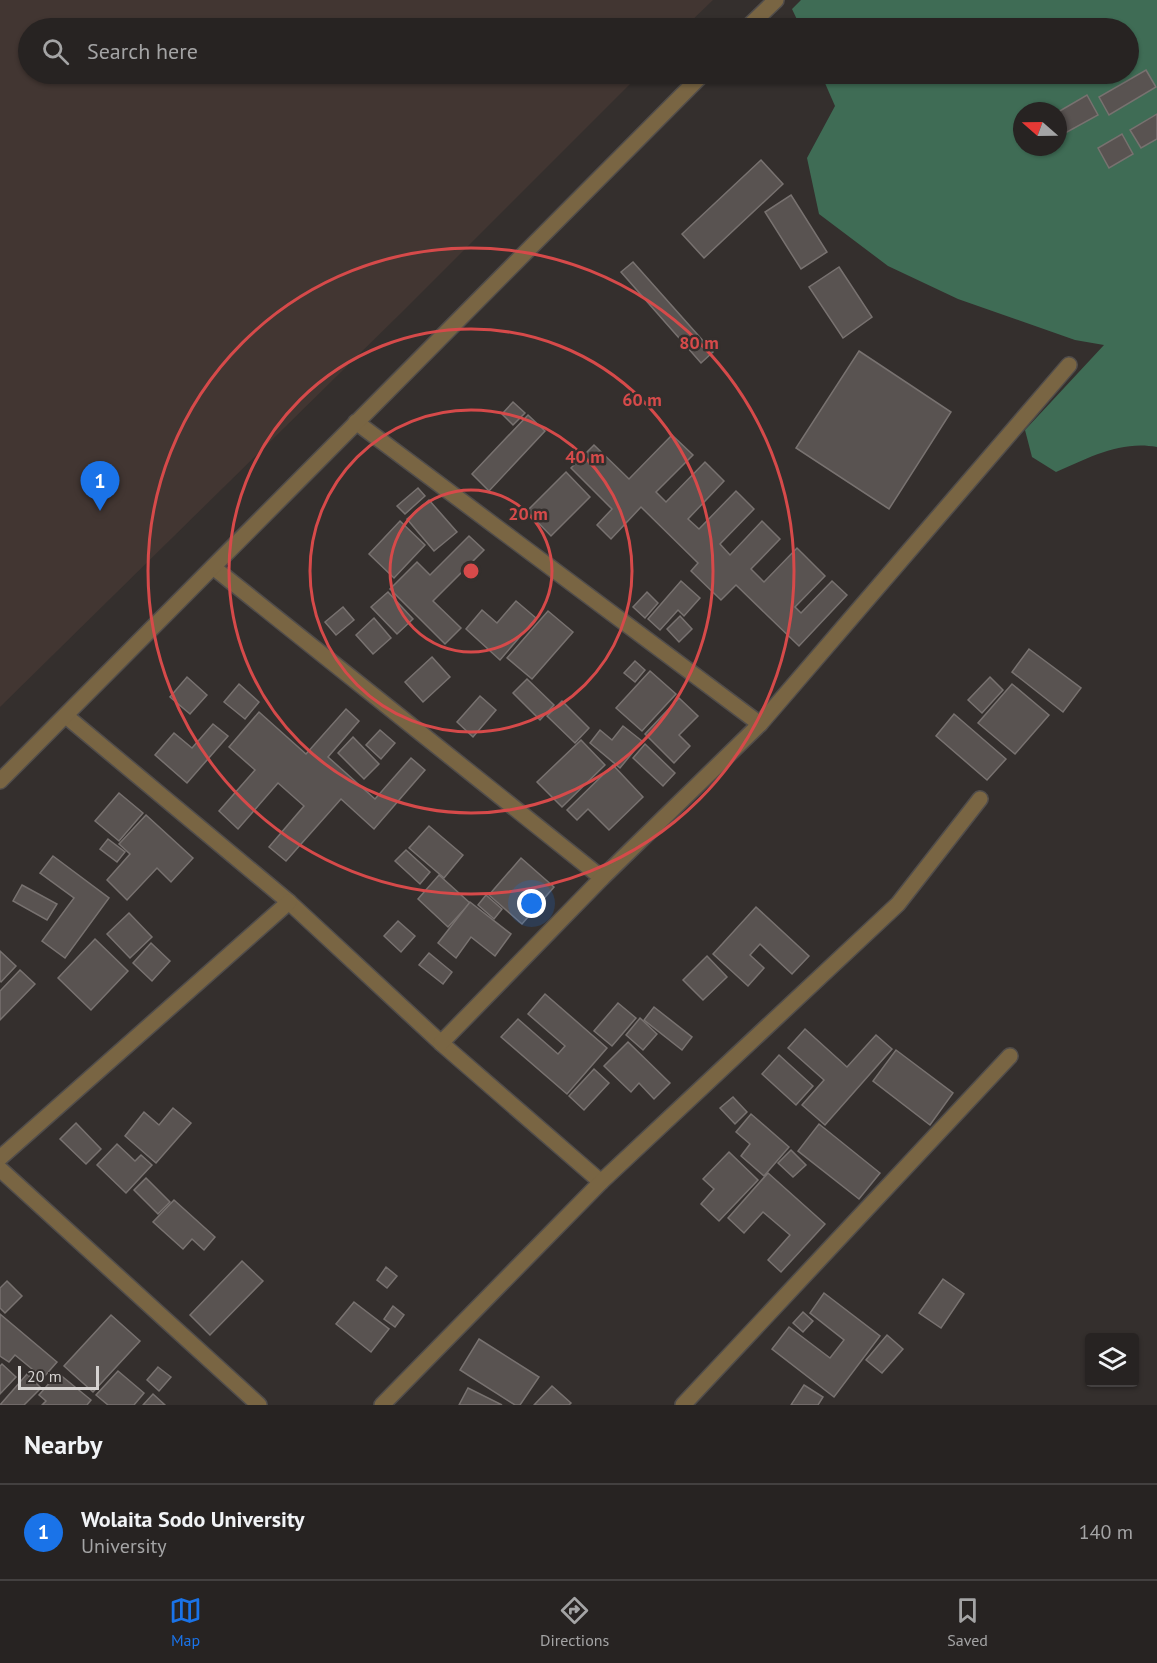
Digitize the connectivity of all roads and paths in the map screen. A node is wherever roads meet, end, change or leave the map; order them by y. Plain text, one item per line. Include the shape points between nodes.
1 (776, 0) edge
2 (757, 18) edge
3 (693, 84) edge
4 (1069, 365) dead end
5 (356, 423) junction
6 (213, 567) junction
7 (66, 716) junction
8 (760, 724) junction
9 (0, 781) edge
10 (980, 799) dead end
11 (602, 878) junction
12 (289, 902) junction
13 (441, 1043) junction
14 (1010, 1056) dead end
15 (0, 1158) edge
16 (0, 1169) edge
17 (601, 1182) junction
18 (259, 1405) edge
19 (382, 1405) edge
20 (683, 1405) edge

1 - 2 street
3 - 5 street
4 - 8 street
5 - 6 street
5 - 8 street
6 - 7 street
6 - 11 street
7 - 9 street
7 - 12 street
8 - 11 street
10 - 17 street via 898,904
11 - 13 street
12 - 13 street
12 - 15 street
13 - 17 street
14 - 20 street
16 - 18 street
17 - 19 street

